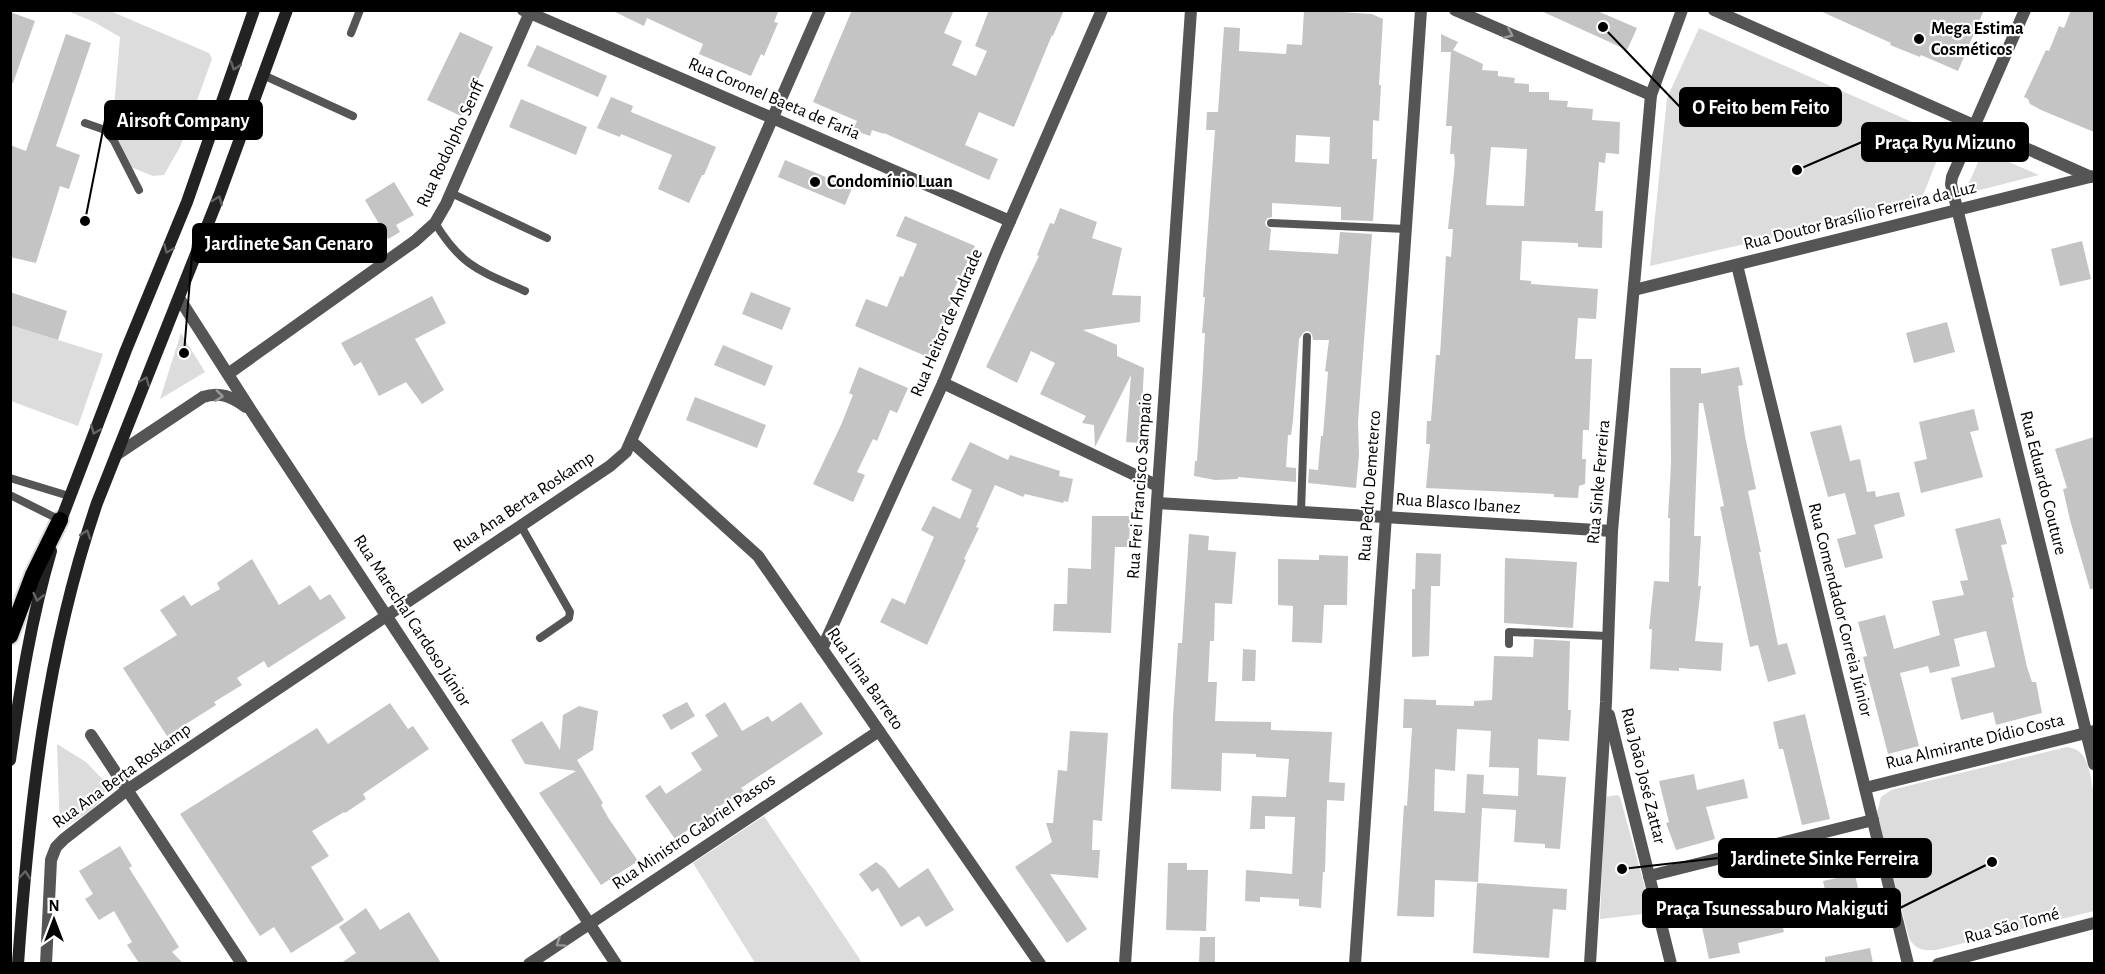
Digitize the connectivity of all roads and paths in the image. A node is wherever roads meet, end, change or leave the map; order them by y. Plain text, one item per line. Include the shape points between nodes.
1 (254, 10) edge
2 (287, 10) edge
3 (360, 10) edge
4 (820, 10) edge
5 (1102, 10) edge
6 (1191, 10) edge
7 (1421, 10) edge
8 (1455, 10) edge
9 (1682, 10) edge
10 (1714, 10) edge
11 (2025, 10) edge
12 (528, 12) edge
13 (351, 33) dead end
14 (263, 75) junction
15 (1651, 95) junction
16 (353, 116) dead end
17 (773, 118) junction
18 (85, 123) dead end
19 (1975, 126) junction
20 (2092, 176) edge
21 (139, 190) dead end
22 (451, 194) junction
23 (1956, 211) junction
24 (1010, 221) junction
25 (435, 223) junction
26 (1270, 223) dead end
27 (1406, 229) junction
28 (547, 238) dead end
29 (1737, 265) junction
30 (1634, 290) junction
31 (525, 291) dead end
32 (179, 298) junction
33 (1307, 337) dead end
34 (228, 374) junction
35 (943, 383) junction
36 (252, 412) junction
37 (632, 441) junction
38 (116, 455) junction
39 (10, 478) edge
40 (1158, 486) junction
41 (10, 495) edge
42 (69, 496) junction
43 (1157, 503) junction
44 (1301, 512) junction
45 (1386, 517) junction
46 (60, 520) junction
47 (521, 526) junction
48 (1612, 531) junction
49 (387, 616) junction
50 (10, 636) edge
51 (1608, 636) junction
52 (540, 638) dead end
53 (1509, 644) dead end
54 (822, 649) junction
55 (1606, 702) junction
56 (879, 731) junction
57 (2091, 732) edge
58 (91, 735) dead end
59 (10, 760) edge
60 (2094, 764) edge
61 (1865, 788) junction
62 (127, 790) junction
63 (1873, 820) junction
64 (1649, 876) junction
65 (590, 923) junction
66 (2094, 923) edge
67 (18, 963) edge
68 (46, 963) edge
69 (242, 963) edge
70 (529, 963) edge
71 (616, 963) edge
72 (1040, 963) edge
73 (1125, 963) edge
74 (1355, 963) edge
75 (1590, 963) edge
76 (1671, 963) edge
77 (1908, 963) edge
78 (1938, 963) edge

1 -> 42 main road via 187,202
2 - 14 main road
3 - 13 lane
4 - 17 street, Rua Ana Berta Roskamp
5 - 24 street, Rua Heitor de Andrade
6 - 40 street, Rua Frei Francisco Sampaio
7 - 27 street, Rua Pedro Demeterco
8 -> 15 street
9 - 15 street, Rua Sinke Ferreira
10 - 19 street
11 - 19 street, Rua Eduardo Couture
12 - 17 street, Rua Coronel Baeta de Faria
12 - 22 street, Rua Rodolpho Senff
14 - 16 lane
32 -> 14 main road
15 - 30 street, Rua Sinke Ferreira
17 - 24 street, Rua Coronel Baeta de Faria
17 - 37 street, Rua Ana Berta Roskamp
18 - 21 lane via 105,130 114,141
19 - 20 street
19 - 23 street, Rua Eduardo Couture via 1952,177
20 - 23 street, Rua Doutor Brasílio Ferreira da Luz
22 - 25 street, Rua Rodolpho Senff
22 - 28 lane
23 - 29 street, Rua Doutor Brasílio Ferreira da Luz
23 - 57 street, Rua Eduardo Couture
24 - 35 street, Rua Heitor de Andrade
25 - 31 lane via 474,269
25 - 34 street, Rua Rodolpho Senff via 416,241
26 - 27 lane
27 - 45 street, Rua Pedro Demeterco
29 - 30 street, Rua Doutor Brasílio Ferreira da Luz
29 - 61 street, Rua Comendador Correia Júnior
30 - 48 street, Rua Sinke Ferreira
32 - 34 street, Rua Marechal Cardoso Júnior
38 -> 32 main road
33 - 44 lane
34 - 36 street, Rua Marechal Cardoso Júnior
35 - 40 street
35 - 54 street, Rua Heitor de Andrade
38 -> 36 street via 210,394 227,396
36 - 49 street, Rua Marechal Cardoso Júnior
37 - 47 street, Rua Ana Berta Roskamp via 610,466
37 - 54 street, Rua Lima Barreto via 758,556
67 -> 38 main road via 34,787 51,672 82,545
39 - 42 lane
40 - 43 street, Rua Frei Francisco Sampaio
41 - 46 lane
42 - 46 main road
43 - 44 street, Rua Blasco Ibanez
43 - 73 street, Rua Frei Francisco Sampaio
44 - 45 street, Rua Blasco Ibanez
45 - 48 street, Rua Blasco Ibanez
45 - 74 street, Rua Pedro Demeterco
46 - 50 highway
46 -> 59 main road via 34,615
47 - 49 street, Rua Ana Berta Roskamp
47 - 52 lane via 570,612 568,618
48 - 51 street, Rua Sinke Ferreira
49 - 62 street, Rua Ana Berta Roskamp
49 - 65 street, Rua Marechal Cardoso Júnior
51 - 53 lane via 1509,632
51 - 55 street, Rua Sinke Ferreira
54 - 56 street, Rua Lima Barreto
55 - 64 street, Rua João José Zattar
55 - 75 street, Rua Sinke Ferreira
56 - 65 street, Rua Ministro Gabriel Passos
56 - 72 street, Rua Lima Barreto
57 - 60 street, Rua Eduardo Couture
57 - 61 street, Rua Almirante Dídio Costa
58 - 62 street
61 - 63 street, Rua Comendador Correia Júnior
62 - 68 street, Rua Ana Berta Roskamp via 56,847 51,860
62 - 69 street
63 - 64 street
63 - 77 street, Rua Comendador Correia Júnior
64 - 76 street, Rua João José Zattar
65 -> 70 street, Rua Ministro Gabriel Passos
65 - 71 street, Rua Marechal Cardoso Júnior
66 - 78 street, Rua São Tomé

